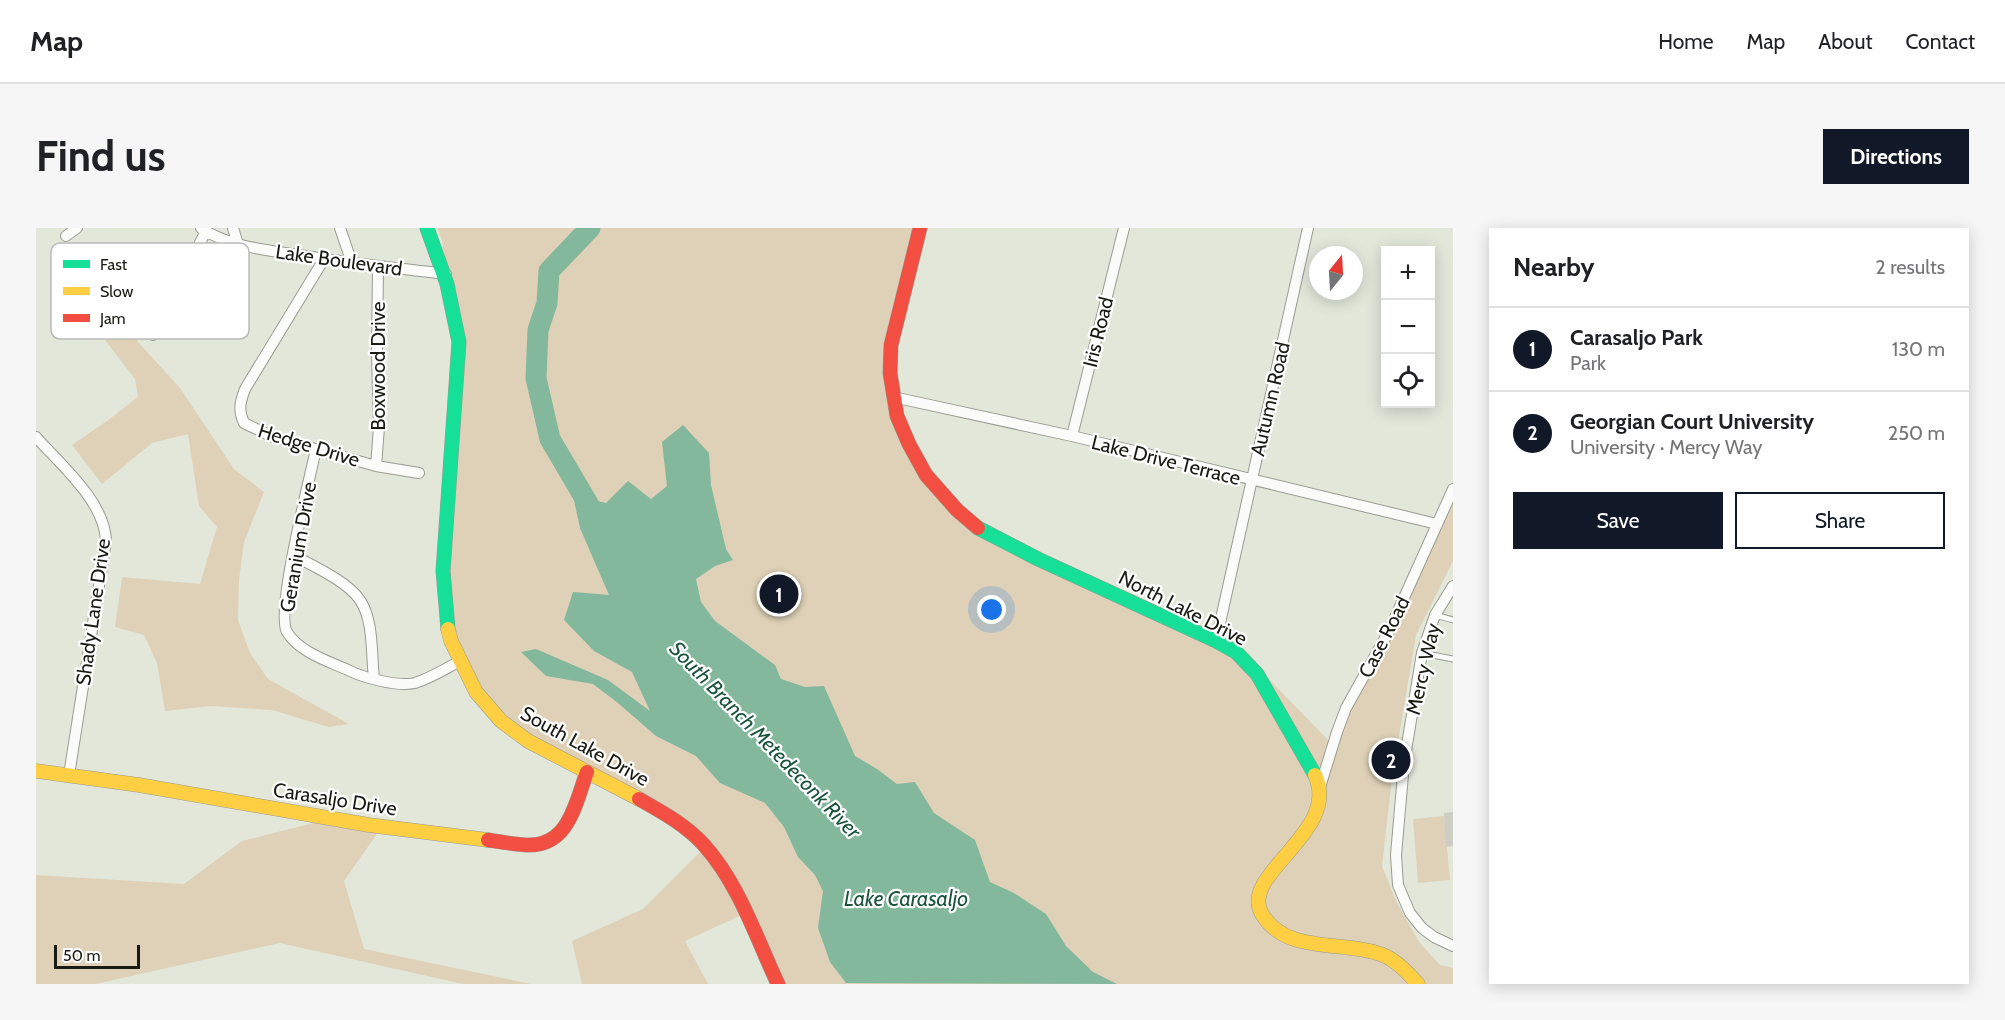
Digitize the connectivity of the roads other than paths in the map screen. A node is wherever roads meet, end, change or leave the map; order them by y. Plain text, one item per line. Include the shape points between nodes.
1 (77, 228) edge
2 (233, 228) edge
3 (340, 228) edge
4 (427, 228) edge
5 (920, 228) edge
6 (1124, 228) edge
7 (1308, 228) edge
8 (203, 230) edge
9 (66, 236) dead end
10 (238, 243) joint
11 (249, 246) edge
12 (324, 259) junction
13 (352, 263) junction
14 (378, 266) junction
15 (446, 274) junction
16 (894, 397) junction
17 (1072, 436) junction
18 (36, 437) edge
19 (316, 449) junction
20 (375, 466) junction
21 (419, 473) dead end
22 (1252, 481) junction
23 (1453, 489) edge
24 (1437, 524) junction
25 (293, 555) junction
26 (1453, 586) edge
27 (1435, 615) junction
28 (1453, 620) edge
29 (1216, 641) junction
30 (1422, 653) junction
31 (1453, 659) edge
32 (460, 661) junction
33 (374, 678) junction
34 (36, 771) edge
35 (587, 772) junction
36 (69, 775) junction
37 (1320, 788) junction
38 (1453, 946) edge
39 (778, 984) edge
40 (1418, 984) edge

1 - 9 street
2 - 10 street
3 - 13 street
4 - 15 street, South Lake Drive
5 - 16 street, North Lake Drive via 891,345
6 - 17 street, Iris Road
7 - 22 street, Autumn Road
8 - 10 street, Lake Boulevard
11 - 12 street, Lake Boulevard
12 - 13 street, Lake Boulevard
12 - 19 street, Hedge Drive via 240,401 244,423 273,437
13 - 14 street, Lake Boulevard
14 - 15 street, Lake Boulevard
14 - 20 street, Boxwood Drive via 379,427
15 - 32 street, South Lake Drive via 459,342 443,571 446,617
16 - 17 street, Lake Drive Terrace
16 - 29 street, North Lake Drive via 897,416 926,475 974,526
17 - 22 street, Lake Drive Terrace
18 - 36 street, Shady Lane Drive via 92,500 106,532
19 - 20 street, Hedge Drive
19 - 25 street, Geranium Drive
20 - 21 street, Hedge Drive
22 - 24 street, Lake Drive Terrace
22 - 29 street, Autumn Road
23 - 24 street, Case Road
24 - 37 street, Case Road via 1389,631 1346,708
25 - 33 street via 359,598 369,623
25 - 33 street, Geranium Drive via 286,631 309,652
26 - 27 street, Mercy Way
27 - 28 lane
27 - 30 street, Mercy Way
29 - 37 street, North Lake Drive via 1249,663
30 - 31 lane
30 - 38 street, Mercy Way via 1404,763 1396,855 1398,885 1410,913 1422,928
32 - 33 street, Geranium Drive via 412,683
32 - 35 street, South Lake Drive via 476,692 501,721 528,741
34 - 36 street, Carasaljo Drive
35 - 36 street, Carasaljo Drive via 558,836 527,845 369,825
35 - 39 street, South Lake Drive via 678,822 703,844 731,881
37 - 40 street via 1316,813 1304,835 1259,891 1259,910 1272,927 1299,940 1384,956

